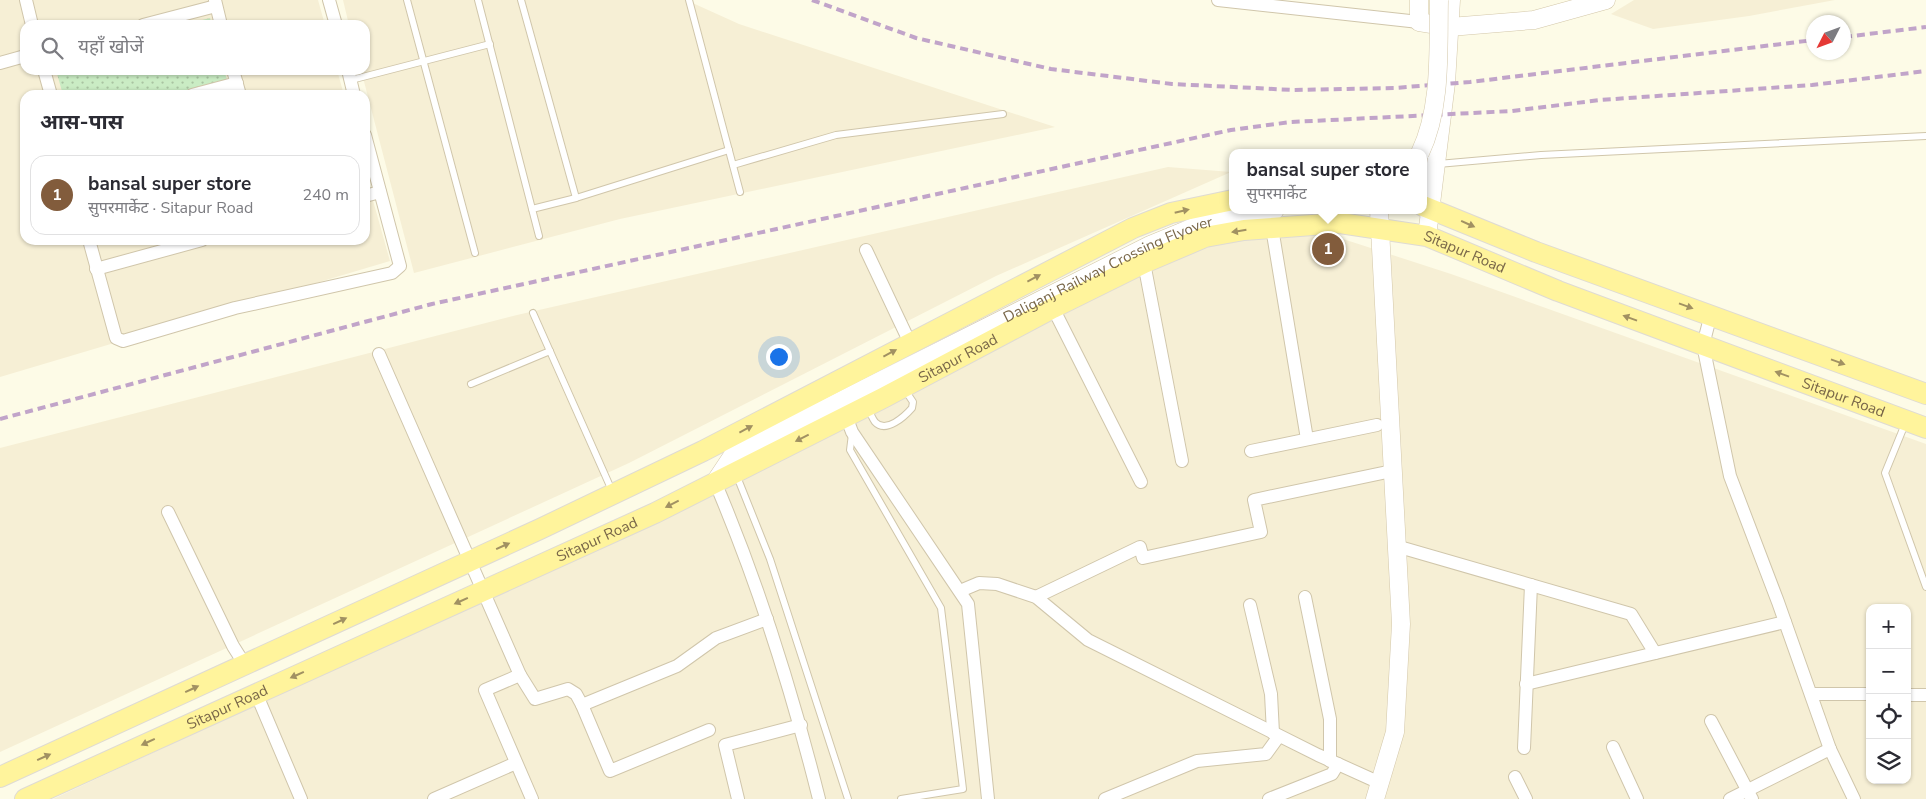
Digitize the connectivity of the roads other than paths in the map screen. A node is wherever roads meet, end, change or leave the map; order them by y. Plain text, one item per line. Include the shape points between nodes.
1 (26, 0) edge
2 (329, 0) edge
3 (406, 0) edge
4 (478, 0) edge
5 (522, 0) edge
6 (689, 0) edge
7 (1223, 0) edge
8 (1419, 0) edge
9 (1439, 0) edge
10 (1451, 0) edge
11 (1606, 0) edge
12 (216, 3) edge
13 (31, 20) edge
14 (160, 20) edge
15 (221, 20) edge
16 (335, 20) edge
17 (1419, 22) junction
18 (1450, 27) junction
19 (490, 44) junction
20 (20, 57) edge
21 (423, 62) junction
22 (0, 63) edge
23 (370, 71) edge
24 (45, 75) edge
25 (349, 75) edge
26 (237, 82) edge
27 (50, 90) edge
28 (209, 90) edge
29 (353, 90) edge
30 (1003, 114) dead end
31 (1926, 136) edge
32 (1422, 149) edge
33 (729, 150) junction
34 (370, 154) edge
35 (1437, 164) junction
36 (733, 165) junction
37 (380, 192) junction
38 (740, 192) dead end
39 (370, 195) edge
40 (576, 198) junction
41 (1229, 201) edge
42 (1427, 207) edge
43 (532, 209) junction
44 (1273, 219) edge
45 (1379, 219) edge
46 (539, 236) dead end
47 (1427, 236) junction
48 (90, 245) edge
49 (183, 245) edge
50 (866, 250) dead end
51 (475, 253) dead end
52 (1144, 263) junction
53 (96, 268) junction
54 (1053, 308) junction
55 (533, 313) dead end
56 (1711, 314) junction
57 (910, 343) junction
58 (1703, 345) junction
59 (550, 350) junction
60 (378, 354) dead end
61 (471, 384) dead end
62 (903, 387) junction
63 (1926, 394) edge
64 (866, 406) junction
65 (1907, 421) junction
66 (849, 424) junction
67 (1377, 425) dead end
68 (1926, 428) edge
69 (1307, 439) junction
70 (703, 451) junction
71 (1251, 451) dead end
72 (1182, 461) dead end
73 (734, 464) junction
74 (1392, 471) junction
75 (716, 482) junction
76 (1141, 482) dead end
77 (613, 494) junction
78 (168, 512) dead end
79 (1396, 546) junction
80 (471, 560) junction
81 (1532, 585) junction
82 (1926, 586) edge
83 (484, 590) junction
84 (960, 591) junction
85 (1036, 597) junction
86 (1305, 597) dead end
87 (1250, 605) dead end
88 (767, 619) junction
89 (1785, 622) junction
90 (1655, 653) junction
91 (245, 665) junction
92 (520, 675) junction
93 (1526, 684) junction
94 (256, 693) junction
95 (1811, 694) junction
96 (1866, 694) edge
97 (1911, 695) edge
98 (1926, 695) edge
99 (582, 705) junction
100 (1711, 721) dead end
101 (801, 725) junction
102 (709, 730) dead end
103 (1276, 734) junction
104 (1613, 747) dead end
105 (1524, 748) dead end
106 (1830, 749) junction
107 (1334, 762) junction
108 (516, 763) junction
109 (0, 777) edge
110 (1515, 777) dead end
111 (1377, 791) edge
112 (1750, 795) edge
113 (25, 799) edge
114 (301, 799) edge
115 (434, 799) edge
116 (532, 799) edge
117 (738, 799) edge
118 (819, 799) edge
119 (848, 799) edge
120 (901, 799) edge
121 (988, 799) edge
122 (1105, 799) edge
123 (1269, 799) edge
124 (1526, 799) edge
125 (1637, 799) edge
126 (1730, 799) edge
127 (1854, 799) edge

1 - 13 street
2 - 16 street
3 - 21 lane
4 - 19 lane
5 - 40 lane
6 - 33 lane
7 - 17 street
8 - 17 street
9 - 32 street, bridge via 1435,103
10 - 18 street
11 - 18 street via 1534,20
12 - 14 street
12 - 15 street
17 - 18 street
18 - 35 street
19 - 21 lane
19 - 43 lane
20 - 22 street
21 - 23 lane
21 - 51 lane
24 - 27 street
25 - 29 street
26 - 28 street
30 - 36 lane via 836,135
31 - 35 lane via 1541,155
33 - 36 lane
33 - 40 lane
34 - 37 street
35 - 42 street
36 - 38 lane
37 - 39 street
37 - 53 street via 400,266 392,273 235,308 123,341 116,338
40 - 43 lane
57 -> 41 main road, Sitapur Road via 1132,228 1171,213
42 - 47 street
42 -> 56 main road, Sitapur Road via 1505,240
43 - 46 lane
44 - 45 main road, Sitapur Road via 1340,223
44 -> 52 main road, Sitapur Road via 1205,237
44 - 69 street
44 - 73 street, Daliganj Railway Crossing Flyover via 1238,214 1192,227 1150,245 948,347
45 - 47 main road, Sitapur Road
45 - 74 street
58 -> 47 main road, Sitapur Road via 1558,291
48 - 53 street
49 - 53 street
50 - 57 street
52 - 54 main road, Sitapur Road
52 - 72 street
54 - 62 main road, Sitapur Road
54 - 76 street
55 - 59 lane
56 - 58 street
56 -> 63 main road, Sitapur Road
70 -> 57 main road, Sitapur Road
65 -> 58 main road, Sitapur Road
58 - 89 street via 1730,476
59 - 61 lane
59 - 77 lane
60 - 80 street
62 - 64 main road, Sitapur Road
62 - 64 lane via 913,402 912,408 892,424 876,423
64 - 66 main road, Sitapur Road
65 - 68 main road, Sitapur Road
65 - 82 lane via 1885,473
66 -> 73 main road, Sitapur Road
66 - 84 street
66 - 120 lane via 850,450 941,608 963,789
67 - 69 street
69 - 71 street
70 - 73 street
70 - 77 main road, Sitapur Road
73 - 75 main road, Sitapur Road
73 - 119 lane via 770,559
74 - 79 street
74 - 85 street via 1254,500 1261,532 1143,558 1140,547
75 -> 83 main road, Sitapur Road
75 - 88 street
80 -> 77 main road, Sitapur Road
78 - 91 street
79 - 81 street
79 - 111 street via 1401,624 1395,732
80 - 83 street
91 -> 80 main road, Sitapur Road
81 - 90 street via 1631,614
81 - 93 street
83 - 92 street
83 -> 94 main road, Sitapur Road
84 - 85 street via 979,583 997,584
84 - 121 street via 968,604
85 - 103 street via 1088,640
86 - 107 street via 1330,719
87 - 103 street via 1271,694
88 - 99 street via 716,638 677,666
88 - 101 street
89 - 90 street
89 - 95 street
90 - 93 street
109 -> 91 main road, Sitapur Road
92 - 99 street via 535,699 568,689 576,694
92 - 108 street via 485,690
93 - 105 street
94 -> 113 main road, Sitapur Road
94 - 114 street
95 - 96 street
95 - 106 street
97 - 98 street
99 - 102 street via 610,771
100 - 112 street
101 - 117 street via 725,745
101 - 118 street
103 - 107 street
103 - 122 street via 1266,754 1198,761
104 - 125 street
106 - 112 street
106 - 127 street
107 - 111 street
107 - 123 street via 1332,774
108 - 115 street
108 - 116 street
110 - 124 street
112 - 126 street

